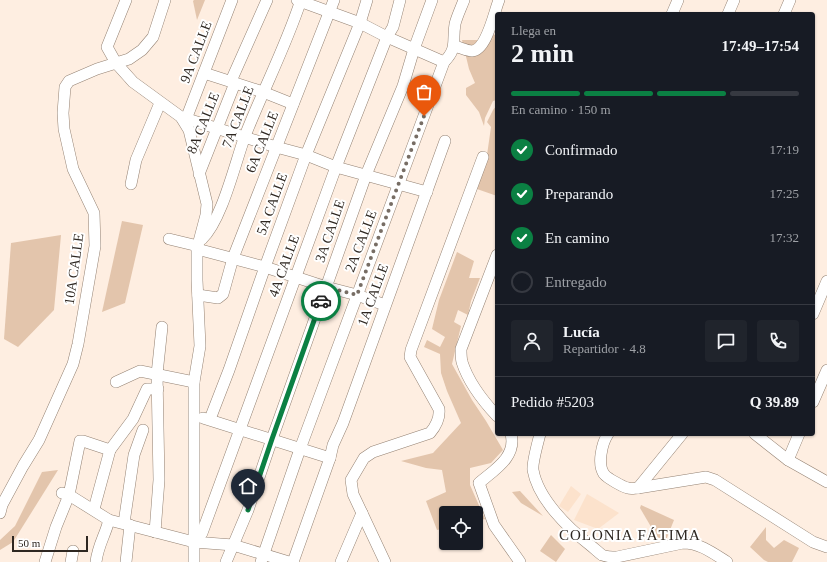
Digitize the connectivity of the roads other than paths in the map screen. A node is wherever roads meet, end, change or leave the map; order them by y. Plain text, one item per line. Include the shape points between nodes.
1 (126, 0) edge
2 (165, 0) edge
3 (232, 0) edge
4 (267, 0) edge
5 (300, 0) edge
6 (334, 0) edge
7 (367, 0) edge
8 (400, 0) edge
9 (432, 0) edge
10 (464, 0) edge
11 (499, 0) edge
12 (678, 0) edge
13 (734, 0) edge
14 (790, 0) edge
15 (673, 12) edge
16 (729, 12) edge
17 (785, 12) edge
18 (330, 13) junction
19 (360, 23) junction
20 (388, 37) junction
21 (454, 46) junction
22 (414, 49) junction
23 (444, 62) junction
24 (116, 63) junction
25 (204, 73) junction
26 (233, 82) junction
27 (263, 92) junction
28 (160, 103) junction
29 (293, 104) junction
30 (184, 115) junction
31 (217, 129) junction
32 (245, 137) junction
33 (445, 141) dead end
34 (276, 147) junction
35 (306, 155) junction
36 (483, 157) dead end
37 (336, 167) junction
38 (199, 174) junction
39 (366, 176) junction
40 (131, 184) dead end
41 (398, 184) junction
42 (427, 192) junction
43 (169, 239) dead end
44 (198, 246) junction
45 (233, 258) junction
46 (495, 260) edge
47 (265, 267) junction
48 (296, 277) junction
49 (827, 281) edge
50 (326, 287) junction
51 (198, 295) junction
52 (357, 295) junction
53 (385, 305) junction
54 (815, 309) edge
55 (162, 327) dead end
56 (827, 370) edge
57 (157, 374) junction
58 (116, 382) dead end
59 (194, 382) junction
60 (158, 389) junction
61 (815, 397) edge
62 (495, 413) edge
63 (195, 417) junction
64 (210, 419) junction
65 (143, 430) dead end
66 (241, 431) junction
67 (511, 436) edge
68 (540, 436) edge
69 (607, 436) edge
70 (680, 436) edge
71 (760, 436) edge
72 (798, 436) edge
73 (272, 439) junction
74 (300, 449) junction
75 (110, 450) junction
76 (330, 458) junction
77 (788, 460) junction
78 (827, 482) edge
79 (638, 488) junction
80 (65, 494) junction
81 (94, 509) junction
82 (0, 513) edge
83 (362, 513) junction
84 (109, 520) junction
85 (127, 524) junction
86 (155, 532) junction
87 (194, 542) junction
88 (234, 545) junction
89 (827, 547) edge
90 (262, 558) edge
91 (45, 562) edge
92 (96, 562) edge
93 (126, 562) edge
94 (194, 562) edge
95 (226, 562) edge
96 (289, 562) edge
97 (293, 562) edge
98 (341, 562) edge
99 (385, 562) edge
100 (520, 562) edge
101 (727, 562) edge

1 - 24 street via 107,47
2 - 24 street, 10A CALLE via 153,37 142,50 129,59
3 - 25 street, 9A CALLE
4 - 26 street, 8A CALLE
5 - 18 street
5 - 27 street, 7A CALLE
6 - 18 street, 6A CALLE
7 - 19 street, 5A CALLE
8 - 20 street, 4A CALLE
9 - 22 street, 3A CALLE
10 - 21 street, 2A CALLE via 455,24
11 - 21 street via 485,40 479,48 472,51
12 - 15 street
13 - 16 street
14 - 17 street
18 - 19 street
18 - 29 street, 6A CALLE
19 - 20 street
19 - 35 street, 5A CALLE
20 - 22 street
20 - 37 street, 4A CALLE
21 - 23 street, 2A CALLE via 449,58
22 - 23 street
22 - 39 street, 3A CALLE via 403,86
23 - 41 street, 2A CALLE
24 - 28 street
24 - 82 street, 10A CALLE via 69,81 65,87 64,129 73,169 94,213 95,246 73,364 39,440 2,505
25 - 26 street
25 - 30 street, 9A CALLE
26 - 27 street
26 - 31 street, 8A CALLE
27 - 29 street
27 - 32 street, 7A CALLE
28 - 30 street
28 - 40 street via 136,160
29 - 34 street, 6A CALLE
30 - 31 street
30 - 38 street
31 - 32 street
31 - 38 street, 8A CALLE
32 - 34 street
32 - 44 street, 7A CALLE via 220,209
33 - 42 street, 1A CALLE
34 - 35 street
34 - 45 street, 6A CALLE
35 - 37 street
35 - 47 street, 5A CALLE
36 - 83 street via 411,350 410,357 439,409 435,427 430,433 373,452 364,458 351,480 353,494
37 - 39 street
37 - 48 street, 4A CALLE
38 - 44 street via 207,204
39 - 41 street
39 - 50 street, 3A CALLE
41 - 42 street
41 - 52 street, 2A CALLE
42 - 53 street, 1A CALLE
43 - 44 street
44 - 45 street
44 - 51 street
45 - 47 street
45 - 51 street, 6A CALLE via 221,297
46 - 62 street via 461,349 462,361 468,375
47 - 48 street
47 - 64 street, 5A CALLE
48 - 50 street
48 - 66 street, 4A CALLE
49 - 54 street
50 - 52 street
50 - 73 street, 3A CALLE
51 - 59 street via 200,346
52 - 53 street
52 - 74 street, 2A CALLE
53 - 76 street, 1A CALLE
55 - 57 street
56 - 61 street
57 - 58 street via 140,371
57 - 59 street
57 - 60 street
59 - 63 street
60 - 75 street via 147,389 133,419
60 - 86 street via 159,480
63 - 64 street
63 - 87 street
64 - 66 street
65 - 85 street via 134,455
66 - 73 street
66 - 87 street, 4A CALLE via 202,533
67 - 100 street via 512,446 509,453 499,467 479,483 494,525
68 - 101 street via 533,470 550,508 580,538 602,554 617,557 692,543
69 - 79 street via 601,452 604,474 628,488
70 - 79 street
71 - 77 street
72 - 77 street
73 - 74 street
73 - 88 street, 3A CALLE
74 - 76 street
74 - 90 street, 2A CALLE
75 - 80 street via 80,441
75 - 81 street
76 - 97 street, 1A CALLE
77 - 78 street
79 - 89 street via 706,477 715,480 813,542
80 - 81 street
80 - 91 street
81 - 84 street
83 - 98 street
83 - 99 street
84 - 85 street
84 - 92 street via 97,550
85 - 86 street
85 - 93 street
86 - 87 street
87 - 88 street
87 - 94 street
88 - 90 street
88 - 95 street, 3A CALLE
90 - 96 street

